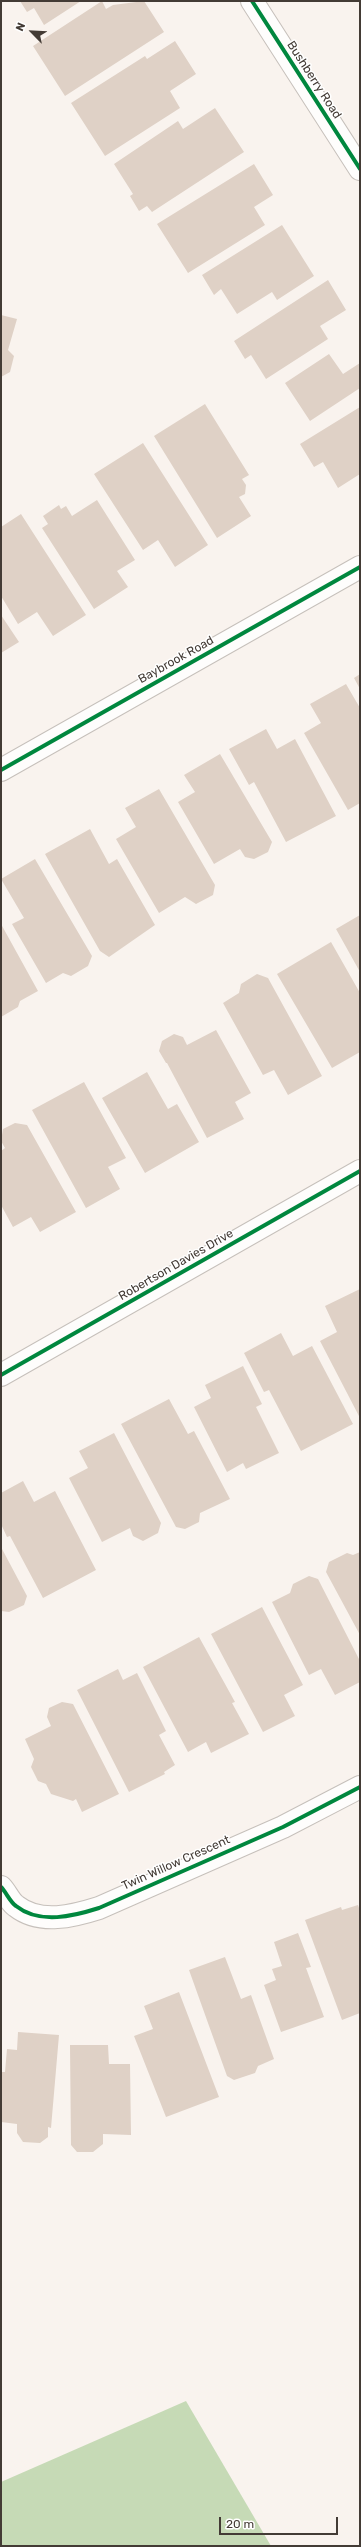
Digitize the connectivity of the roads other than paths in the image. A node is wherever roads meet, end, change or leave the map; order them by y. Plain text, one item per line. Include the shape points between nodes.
1 (252, 1) edge
2 (360, 169) edge
3 (360, 567) edge
4 (1, 770) edge
5 (360, 1172) edge
6 (1, 1375) edge
7 (360, 1787) edge
8 (1, 1887) edge

1 - 2 street, Bushberry Road
3 - 4 street, Baybrook Road
5 - 6 street, Robertson Davies Drive
7 - 8 street, Twin Willow Crescent via 283,1827 99,1908 69,1917 39,1916 16,1906

